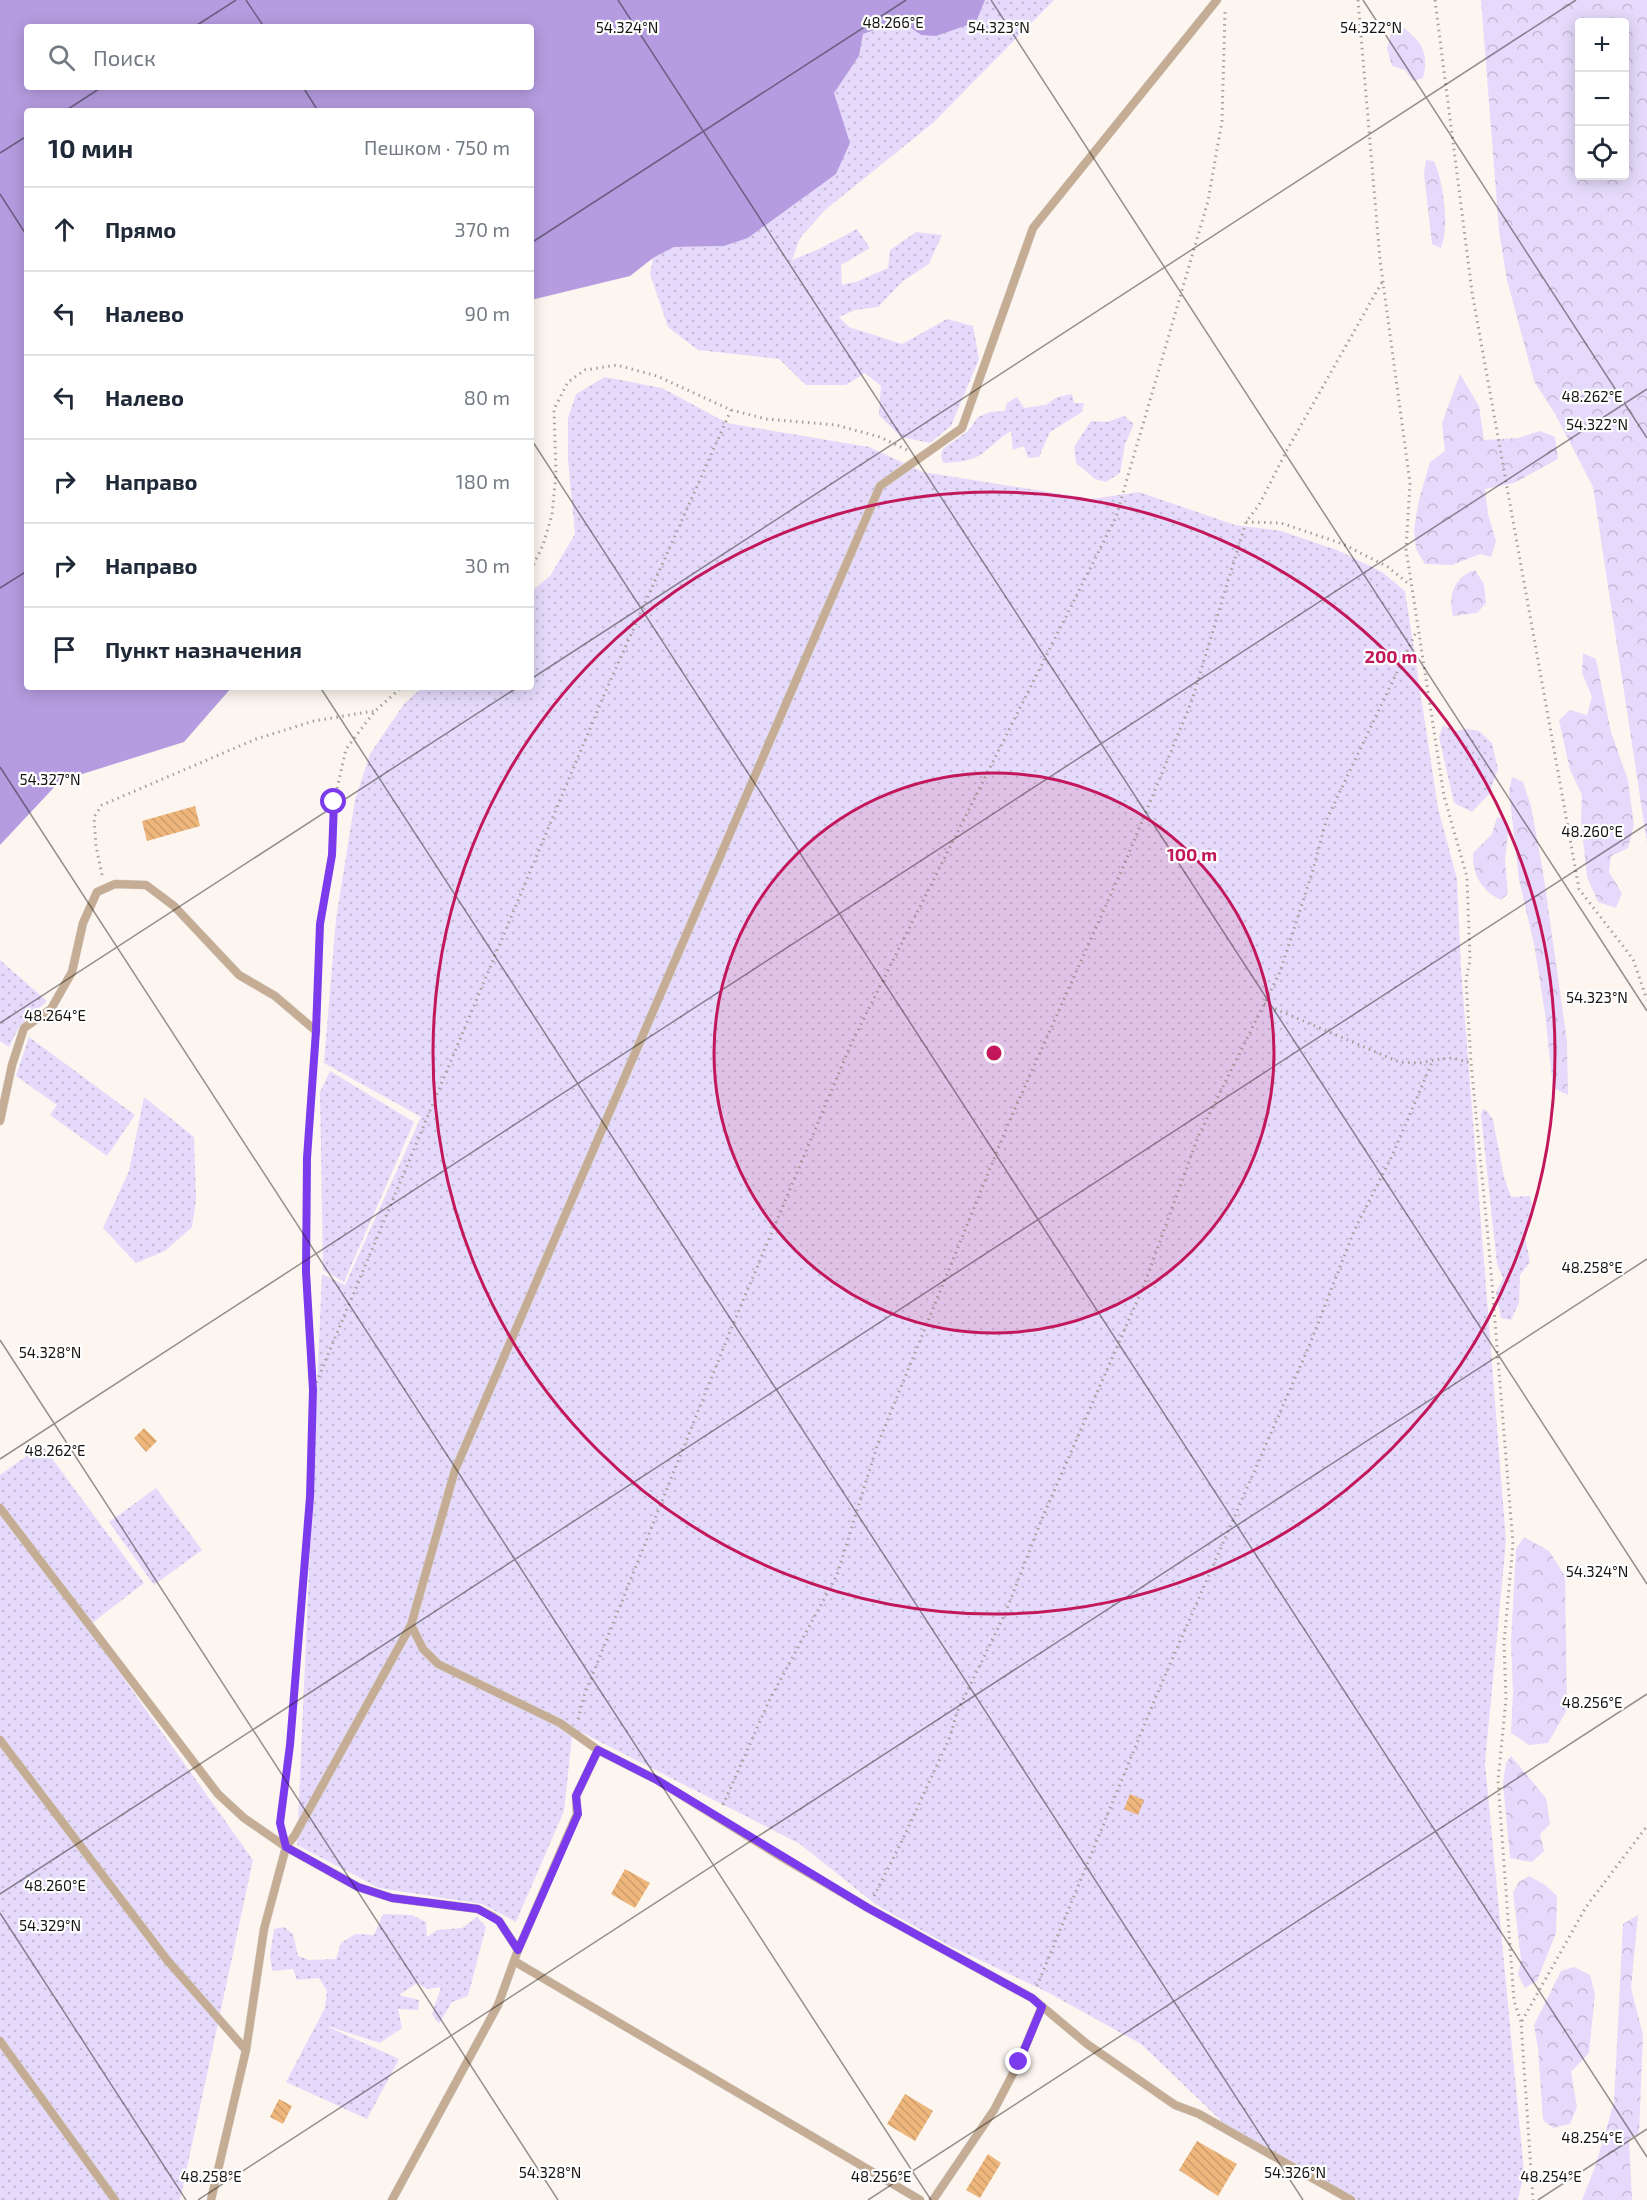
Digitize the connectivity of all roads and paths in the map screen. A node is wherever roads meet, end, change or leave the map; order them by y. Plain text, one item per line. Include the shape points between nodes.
1 (1217, 0) edge
2 (1358, 0) edge
3 (1435, 0) edge
4 (1225, 11) dead end
5 (1383, 280) junction
6 (731, 410) junction
7 (922, 457) junction
8 (1246, 522) junction
9 (534, 564) edge
10 (1411, 587) junction
11 (1418, 629) junction
12 (399, 690) edge
13 (375, 711) junction
14 (105, 888) junction
15 (1647, 1000) edge
16 (1264, 1004) junction
17 (316, 1031) junction
18 (1433, 1060) junction
19 (1471, 1063) junction
20 (0, 1120) edge
21 (313, 1390) junction
22 (0, 1508) edge
23 (411, 1625) junction
24 (574, 1733) junction
25 (0, 1740) edge
26 (598, 1750) junction
27 (718, 1818) junction
28 (1647, 1826) edge
29 (286, 1847) junction
30 (868, 1908) junction
31 (518, 1950) junction
32 (514, 1962) junction
33 (1032, 1998) junction
34 (1042, 2007) junction
35 (1521, 2022) junction
36 (0, 2041) edge
37 (246, 2050) junction
38 (115, 2200) edge
39 (211, 2200) edge
40 (392, 2200) edge
41 (920, 2200) edge
42 (933, 2200) edge
43 (1351, 2200) edge
44 (1533, 2200) edge

1 - 7 lane via 1033,228 962,428
2 - 5 path
3 - 15 path via 1472,292 1579,889 1633,959
4 - 24 path via 1222,121 1208,201 1116,517 852,1042 722,1351 584,1696
5 - 8 path
5 - 10 path via 1410,483 1406,549
6 - 7 path via 766,419 836,425 880,437
6 - 9 path via 657,376 617,365 585,370 568,382 554,410 556,474 552,515
6 - 21 path via 604,695
7 - 23 lane via 880,486 455,1470
8 - 10 path via 1281,523 1343,544 1388,567
8 - 27 path via 1191,703 1124,865 1009,1122 877,1446 837,1575 769,1701
10 - 11 path
11 - 16 path via 1326,821 1280,972
11 - 19 path via 1444,796 1467,877 1470,951 1466,980
12 - 13 path
13 - 14 path via 314,721 256,739 102,805 94,817
13 - 17 path via 346,749 334,802 332,855 320,924
14 - 17 lane via 114,884 146,885 174,906 239,975 274,996
14 - 20 lane via 97,892 83,923 72,972 51,1009 24,1028
16 - 18 path via 1399,1062
16 - 30 path via 1198,1137 1144,1286 1041,1521 1005,1614 957,1712 950,1737 903,1841
17 - 21 path via 306,1169 306,1272
18 - 19 path via 1454,1058
18 - 33 path via 1392,1156 1354,1231 1310,1344 1160,1688
19 - 35 path via 1513,1544 1498,1781 1514,2001
21 - 29 path via 310,1497 280,1823
22 - 29 lane via 218,1794
23 - 24 lane via 423,1649 438,1664
23 - 29 lane
24 - 26 lane
25 - 37 lane via 167,1960
26 - 27 lane
26 - 31 lane via 576,1796 578,1814
27 - 30 lane
28 - 35 path via 1586,1907
29 - 31 lane via 358,1887 392,1898 478,1909 499,1921
29 - 37 lane via 264,1929
30 - 33 lane
31 - 32 lane
32 - 40 lane via 498,2005
32 - 41 lane
33 - 34 lane
34 - 42 lane via 994,2110
34 - 43 lane via 1087,2044 1175,2105 1199,2114
35 - 44 path
36 - 38 lane
37 - 39 lane

